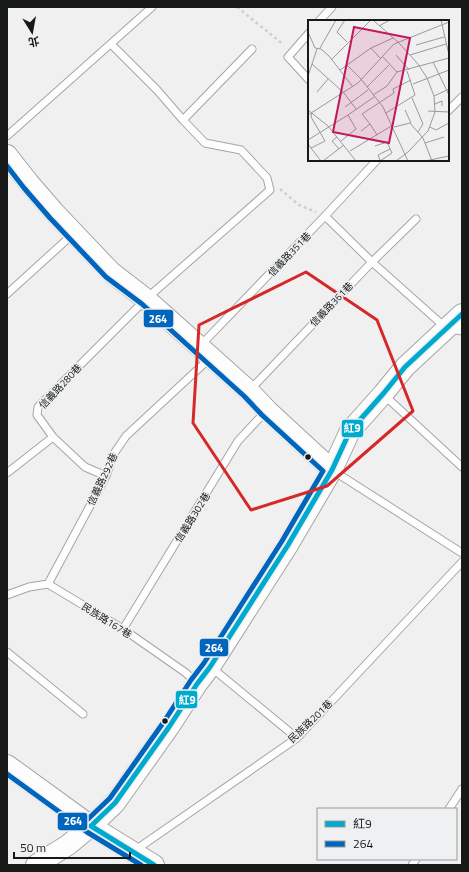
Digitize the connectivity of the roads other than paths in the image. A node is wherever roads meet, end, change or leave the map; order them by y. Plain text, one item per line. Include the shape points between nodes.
1 (152, 7) edge
2 (332, 7) edge
3 (320, 20) edge
4 (308, 34) edge
5 (111, 44) junction
6 (252, 49) dead end
7 (308, 79) edge
8 (462, 97) edge
9 (449, 110) edge
10 (183, 120) junction
11 (7, 136) edge
12 (7, 155) edge
13 (376, 161) edge
14 (325, 216) junction
15 (416, 219) dead end
16 (75, 233) junction
17 (372, 262) junction
18 (7, 294) edge
19 (146, 299) junction
20 (462, 314) edge
21 (454, 329) edge
22 (206, 351) junction
23 (249, 391) junction
24 (383, 394) junction
25 (267, 410) junction
26 (52, 437) junction
27 (462, 467) edge
28 (332, 470) junction
29 (7, 473) edge
30 (106, 476) junction
31 (462, 553) edge
32 (462, 562) edge
33 (48, 584) junction
34 (7, 595) edge
35 (123, 629) junction
36 (7, 652) edge
37 (210, 667) junction
38 (197, 684) junction
39 (83, 714) dead end
40 (297, 738) junction
41 (7, 765) edge
42 (462, 789) edge
43 (450, 808) edge
44 (92, 826) junction
45 (132, 852) junction
46 (36, 865) edge
47 (154, 865) edge

1 - 5 lane
2 - 3 lane
4 - 7 lane via 288,57
5 - 10 lane
5 - 11 lane
6 - 10 lane
8 - 9 lane
10 - 19 lane, 信義路280巷 via 205,143 241,150 268,178 270,190
12 - 16 street
13 - 14 lane, 信義路351巷
14 - 17 lane
14 - 22 lane, 信義路351巷
15 - 17 lane, 信義路361巷
16 - 18 lane
16 - 19 street via 111,272
17 - 21 lane
17 - 23 lane, 信義路361巷
19 - 22 street
19 - 26 lane, 信義路280巷 via 38,407 37,415
20 - 21 street
21 - 24 street via 405,367
22 - 23 street
22 - 30 lane, 信義路292巷 via 126,436 113,455
23 - 25 street
24 - 27 lane
24 - 28 street via 350,431
25 - 28 street
25 - 35 lane, 信義路302巷 via 238,441
26 - 29 lane
26 - 30 lane, 信義路280巷 via 85,466
28 - 31 lane
28 - 37 street via 288,545
30 - 33 lane, 信義路292巷
32 - 40 lane, 民族路201巷
33 - 34 lane via 29,587
33 - 35 lane, 民族路167巷
35 - 38 lane, 民族路167巷 via 186,673
36 - 39 lane
37 - 38 street
37 - 40 lane
38 - 44 street via 115,803
40 - 45 lane, 民族路201巷
41 - 44 street
42 - 43 lane
44 - 45 street
44 - 46 street
45 - 47 street

